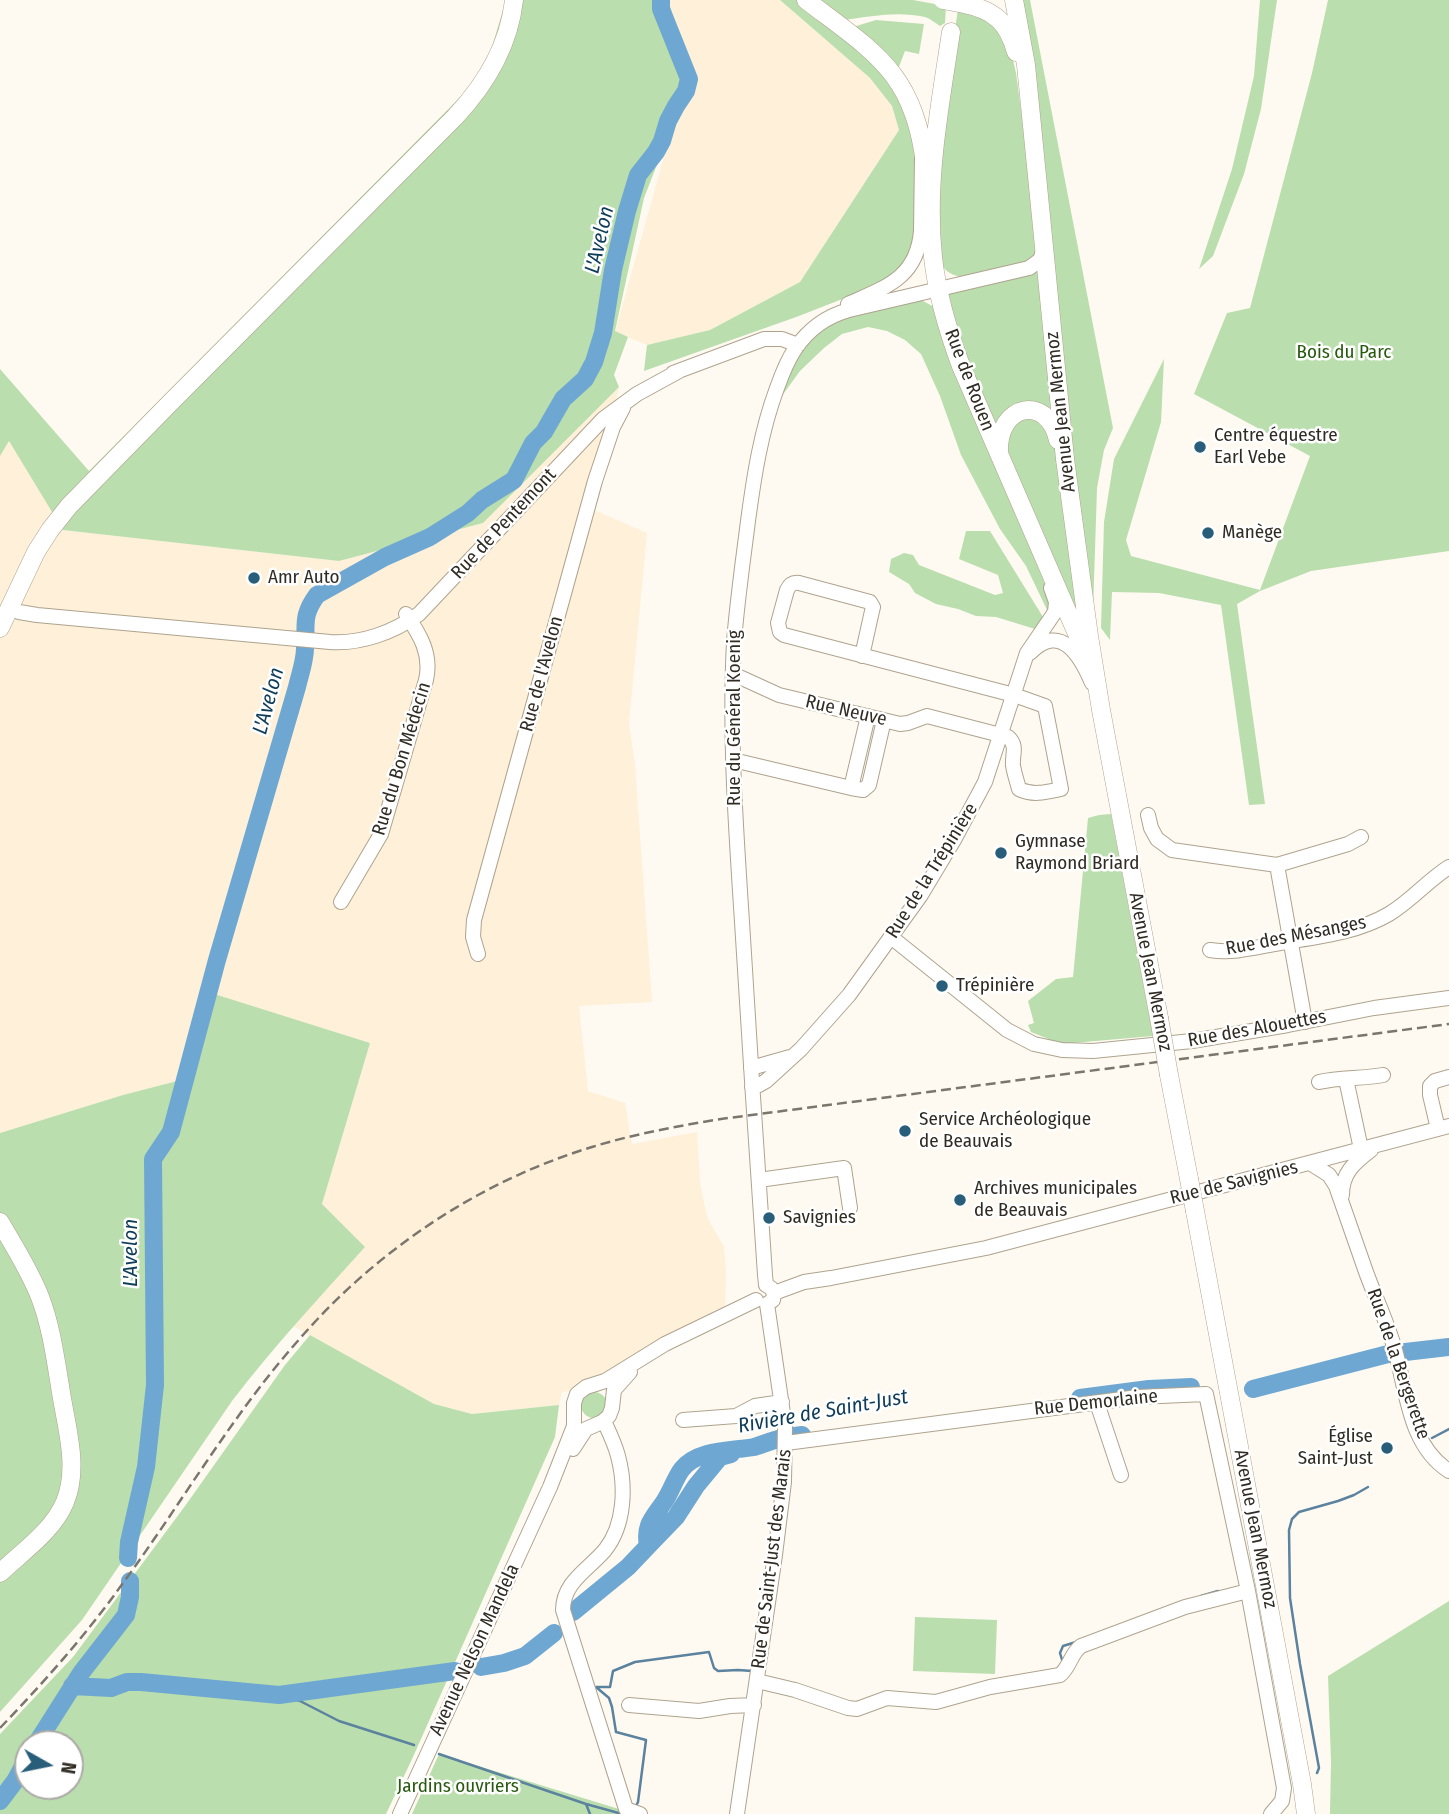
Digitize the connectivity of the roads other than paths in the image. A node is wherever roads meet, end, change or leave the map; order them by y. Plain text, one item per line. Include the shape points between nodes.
1 (514, 0) edge
2 (942, 0) edge
3 (1014, 0) edge
4 (811, 2) edge
5 (960, 2) edge
6 (951, 32) junction
7 (1032, 138) junction
8 (922, 141) junction
9 (1044, 241) junction
10 (933, 256) junction
11 (909, 267) junction
12 (938, 290) junction
13 (918, 294) junction
14 (816, 326) junction
15 (794, 351) junction
16 (679, 371) junction
17 (631, 398) junction
18 (588, 430) junction
19 (606, 447) junction
20 (999, 454) junction
21 (1068, 477) junction
22 (595, 481) junction
23 (1043, 553) junction
24 (9, 608) junction
25 (408, 616) junction
26 (1049, 619) junction
27 (0, 628) edge
28 (1064, 643) junction
29 (862, 656) junction
30 (1025, 660) junction
31 (733, 674) junction
32 (1096, 692) junction
33 (1014, 695) junction
34 (1101, 710) junction
35 (868, 716) junction
36 (884, 720) junction
37 (1001, 735) junction
38 (733, 761) junction
39 (851, 788) junction
40 (1149, 815) dead end
41 (1361, 837) dead end
42 (1277, 865) junction
43 (1449, 867) edge
44 (341, 902) dead end
45 (891, 937) junction
46 (1291, 941) junction
47 (1210, 950) dead end
48 (478, 954) dead end
49 (1449, 998) edge
50 (1306, 1022) junction
51 (794, 1055) junction
52 (751, 1068) junction
53 (1383, 1075) dead end
54 (1449, 1077) edge
55 (1346, 1079) junction
56 (1319, 1082) dead end
57 (752, 1087) junction
58 (1444, 1127) edge
59 (1378, 1144) junction
60 (1361, 1149) junction
61 (1310, 1163) junction
62 (758, 1180) junction
63 (850, 1208) dead end
64 (1344, 1210) junction
65 (0, 1222) edge
66 (766, 1296) junction
67 (648, 1354) junction
68 (592, 1386) junction
69 (612, 1402) junction
70 (782, 1402) junction
71 (1097, 1402) junction
72 (575, 1409) junction
73 (683, 1420) dead end
74 (599, 1422) junction
75 (786, 1438) junction
76 (1448, 1470) edge
77 (1121, 1475) dead end
78 (550, 1487) junction
79 (0, 1573) edge
80 (1248, 1591) junction
81 (758, 1675) junction
82 (629, 1704) dead end
83 (754, 1705) junction
84 (400, 1814) edge
85 (640, 1814) edge
86 (737, 1814) edge
87 (1271, 1814) edge
88 (1306, 1814) edge

1 - 24 main road via 499,53 462,110 89,484 40,546
2 - 5 main road, bridge
3 - 7 main road, Avenue Jean Mermoz
4 - 8 main road via 889,68 908,98
5 - 6 main road
5 - 7 main road via 995,16 1009,33
6 - 8 main road
6 - 10 main road, Rue de Rouen via 934,152
7 - 9 main road, Avenue Jean Mermoz
8 - 10 main road
8 - 11 street via 920,238
9 - 12 street via 1042,256 1032,267
9 - 21 main road, Avenue Jean Mermoz
10 - 12 main road, Rue de Rouen
11 - 13 street via 909,283
11 - 14 street via 894,282 834,311
12 - 13 street
12 - 20 main road, Rue de Rouen via 956,352
13 - 14 street via 844,311
14 - 15 street
15 - 16 street, Rue de Pentemont via 751,344
15 - 31 street, Rue du Général Koenig via 772,403 756,461
16 - 17 street, Rue de Pentemont
16 - 18 street, Rue de Pentemont via 625,391 604,408
17 - 18 street, Rue de Pentemont
17 - 19 street, Rue de l'Avelon
18 - 19 street via 603,436
18 - 22 street via 597,453
18 - 25 street, Rue de Pentemont
19 - 22 street, Rue de l'Avelon
20 - 21 main road via 1007,420 1020,412 1037,412 1055,428
20 - 23 main road, Rue de Rouen
21 - 34 main road, Avenue Jean Mermoz
22 - 48 street, Rue de l'Avelon via 474,920
23 - 26 street, Rue de la Trépinière via 1056,602
23 - 32 main road, Rue de Rouen via 1079,636
24 - 25 street, Rue de Pentemont via 37,615 315,639 352,635
24 - 27 main road
25 - 44 street, Rue du Bon Médecin via 427,653 426,680 381,834
26 - 28 street
26 - 30 street, Rue de la Trépinière
28 - 30 street via 1044,644
28 - 32 street via 1078,655
29 - 29 street via 873,607 870,602 799,583 790,585 778,623 781,634
29 - 33 street
30 - 33 street, Rue de la Trépinière
31 - 35 street, Rue Neuve via 779,695
31 - 38 street, Rue du Général Koenig
32 - 34 main road, Rue de Rouen
33 - 37 street, Rue de la Trépinière
33 - 37 street via 1046,707 1061,789 1020,790 1013,741
34 - 88 main road, Avenue Jean Mermoz, bridge
35 - 36 street, Rue Neuve
35 - 39 street
36 - 37 street, Rue Neuve via 904,724 927,716
36 - 39 street via 869,785 863,790
37 - 45 street, Rue de la Trépinière via 978,798
38 - 39 street
38 - 52 street, Rue du Général Koenig
40 - 42 street via 1157,839 1172,850
41 - 42 street
42 - 46 street
43 - 46 street, Rue des Mésanges via 1374,922
45 - 50 street, Rue des Alouettes via 999,1025 1051,1049 1083,1052 1138,1047
45 - 51 street, Rue de la Trépinière via 843,1002
46 - 47 street, Rue des Mésanges via 1231,952
46 - 50 street
49 - 50 street, Rue des Alouettes
51 - 52 street
51 - 57 street, Rue de la Trépinière via 766,1081
52 - 57 street, Rue du Général Koenig
53 - 55 street
54 - 58 street via 1430,1086
55 - 56 street
55 - 60 street
57 - 62 street, Rue de Saint-Just des Marais
58 - 59 street, Rue de Savignies
59 - 60 street, Rue de Savignies
59 - 64 street, Rue de la Bergerette via 1346,1174
60 - 61 street, Rue de Savignies
61 - 64 street, Rue de la Bergerette via 1334,1180
61 - 66 street, Rue de Savignies via 986,1248 804,1282
62 - 63 street via 844,1168
62 - 66 street, Rue de Saint-Just des Marais
64 - 76 street, Rue de la Bergerette via 1396,1353 1420,1437 1432,1457
65 - 79 main road via 28,1272 51,1330 64,1461 61,1491 51,1512 25,1549
66 - 67 street
66 - 70 street, Rue de Saint-Just des Marais
67 - 68 street
67 - 69 street via 615,1387
68 - 69 street via 606,1390
68 - 72 street via 577,1394
69 - 74 street via 610,1414
70 - 73 street via 755,1406 736,1416
70 - 75 street, Rue de Saint-Just des Marais
71 - 75 street, Rue Demorlaine via 848,1435
71 - 77 street
71 - 80 street, Rue Demorlaine via 1206,1394
72 - 74 street via 582,1420
72 - 78 street, Avenue Nelson Mandela via 574,1426
74 - 78 street, Avenue Nelson Mandela via 583,1432
74 - 85 street via 620,1466 619,1518 607,1546 569,1587 563,1610 626,1809
75 - 81 street, Rue de Saint-Just des Marais via 779,1530
78 - 84 street, Avenue Nelson Mandela
80 - 81 street via 1185,1607 1082,1646 1060,1675 942,1701 887,1698 853,1709
80 - 87 street via 1284,1787 1282,1801
81 - 83 street, Rue de Saint-Just des Marais
82 - 83 street via 699,1711
83 - 86 street, Rue de Saint-Just des Marais

